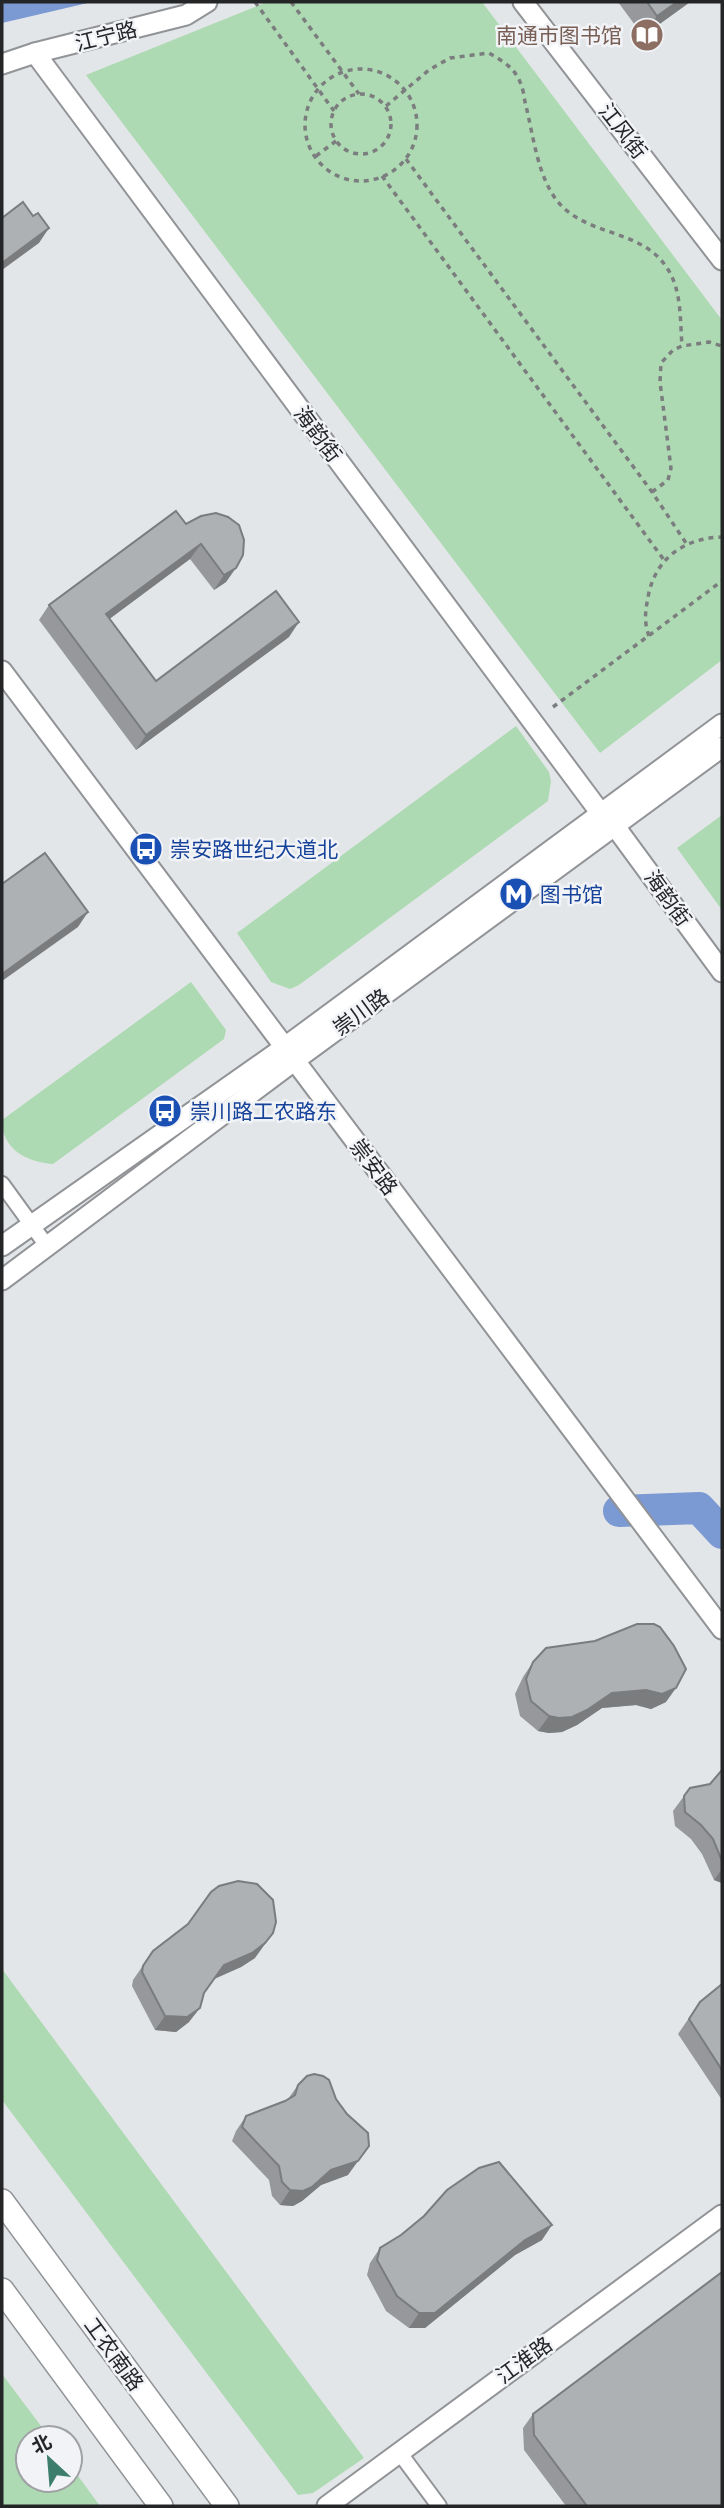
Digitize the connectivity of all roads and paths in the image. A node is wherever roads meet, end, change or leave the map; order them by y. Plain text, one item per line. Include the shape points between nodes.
1 (207, 2) edge
2 (255, 2) edge
3 (291, 2) edge
4 (523, 2) edge
5 (35, 53) junction
6 (2, 64) edge
7 (344, 72) junction
8 (319, 89) junction
9 (405, 90) junction
10 (359, 94) junction
11 (386, 106) junction
12 (334, 111) junction
13 (335, 141) junction
14 (316, 156) junction
15 (406, 159) junction
16 (382, 176) junction
17 (722, 260) edge
18 (682, 346) junction
19 (722, 346) edge
20 (652, 492) junction
21 (722, 537) edge
22 (686, 543) junction
23 (664, 560) junction
24 (722, 581) edge
25 (649, 636) junction
26 (3, 674) edge
27 (552, 707) dead end
28 (722, 724) edge
29 (722, 747) edge
30 (608, 820) junction
31 (722, 972) edge
32 (290, 1054) junction
33 (2, 1184) edge
34 (31, 1224) junction
35 (2, 1246) edge
36 (47, 1247) junction
37 (2, 1280) edge
38 (722, 1629) edge
39 (2, 2201) edge
40 (722, 2215) edge
41 (2, 2290) edge
42 (399, 2452) junction
43 (161, 2506) edge
44 (227, 2506) edge
45 (327, 2506) edge
46 (439, 2506) edge

1 - 5 street, 江宁路 via 186,15
2 - 8 path
3 - 7 path
4 - 17 street, 江风街
5 - 6 street, 江宁路
5 - 30 street, 海韵街
7 - 8 path
7 - 9 path via 379,71
7 - 10 path
8 - 12 path
8 - 14 path via 307,111 306,130
9 - 11 path
9 - 15 path via 418,126
9 - 18 path via 450,58 489,53 508,65 520,80 542,174 554,197 574,217 633,240 660,259 678,297
10 - 11 path via 369,94
10 - 12 path via 348,96
11 - 13 path via 392,125 386,143 378,149 360,155
12 - 13 path
13 - 14 path
14 - 16 path via 337,176 356,180
15 - 16 path
15 - 20 path
16 - 23 path
18 - 19 path via 709,342
18 - 20 path via 661,363 671,468 668,480
20 - 22 path
21 - 22 path
22 - 23 path
23 - 25 path via 653,578 646,608
24 - 25 path
25 - 27 path
26 - 32 street, 崇安路
28 - 30 street, 崇川路
29 - 30 street, 崇川路
30 - 31 street, 海韵街
30 - 32 street, 崇川路
32 - 34 street, 崇川路
32 - 36 street, 崇川路
32 - 38 street, 崇安路
33 - 34 street
34 - 35 street, 崇川路
34 - 36 street
36 - 37 street, 崇川路
39 - 44 main road, 工农南路
40 - 42 street, 江淮路
41 - 43 main road
42 - 45 street, 江淮路
42 - 46 street

